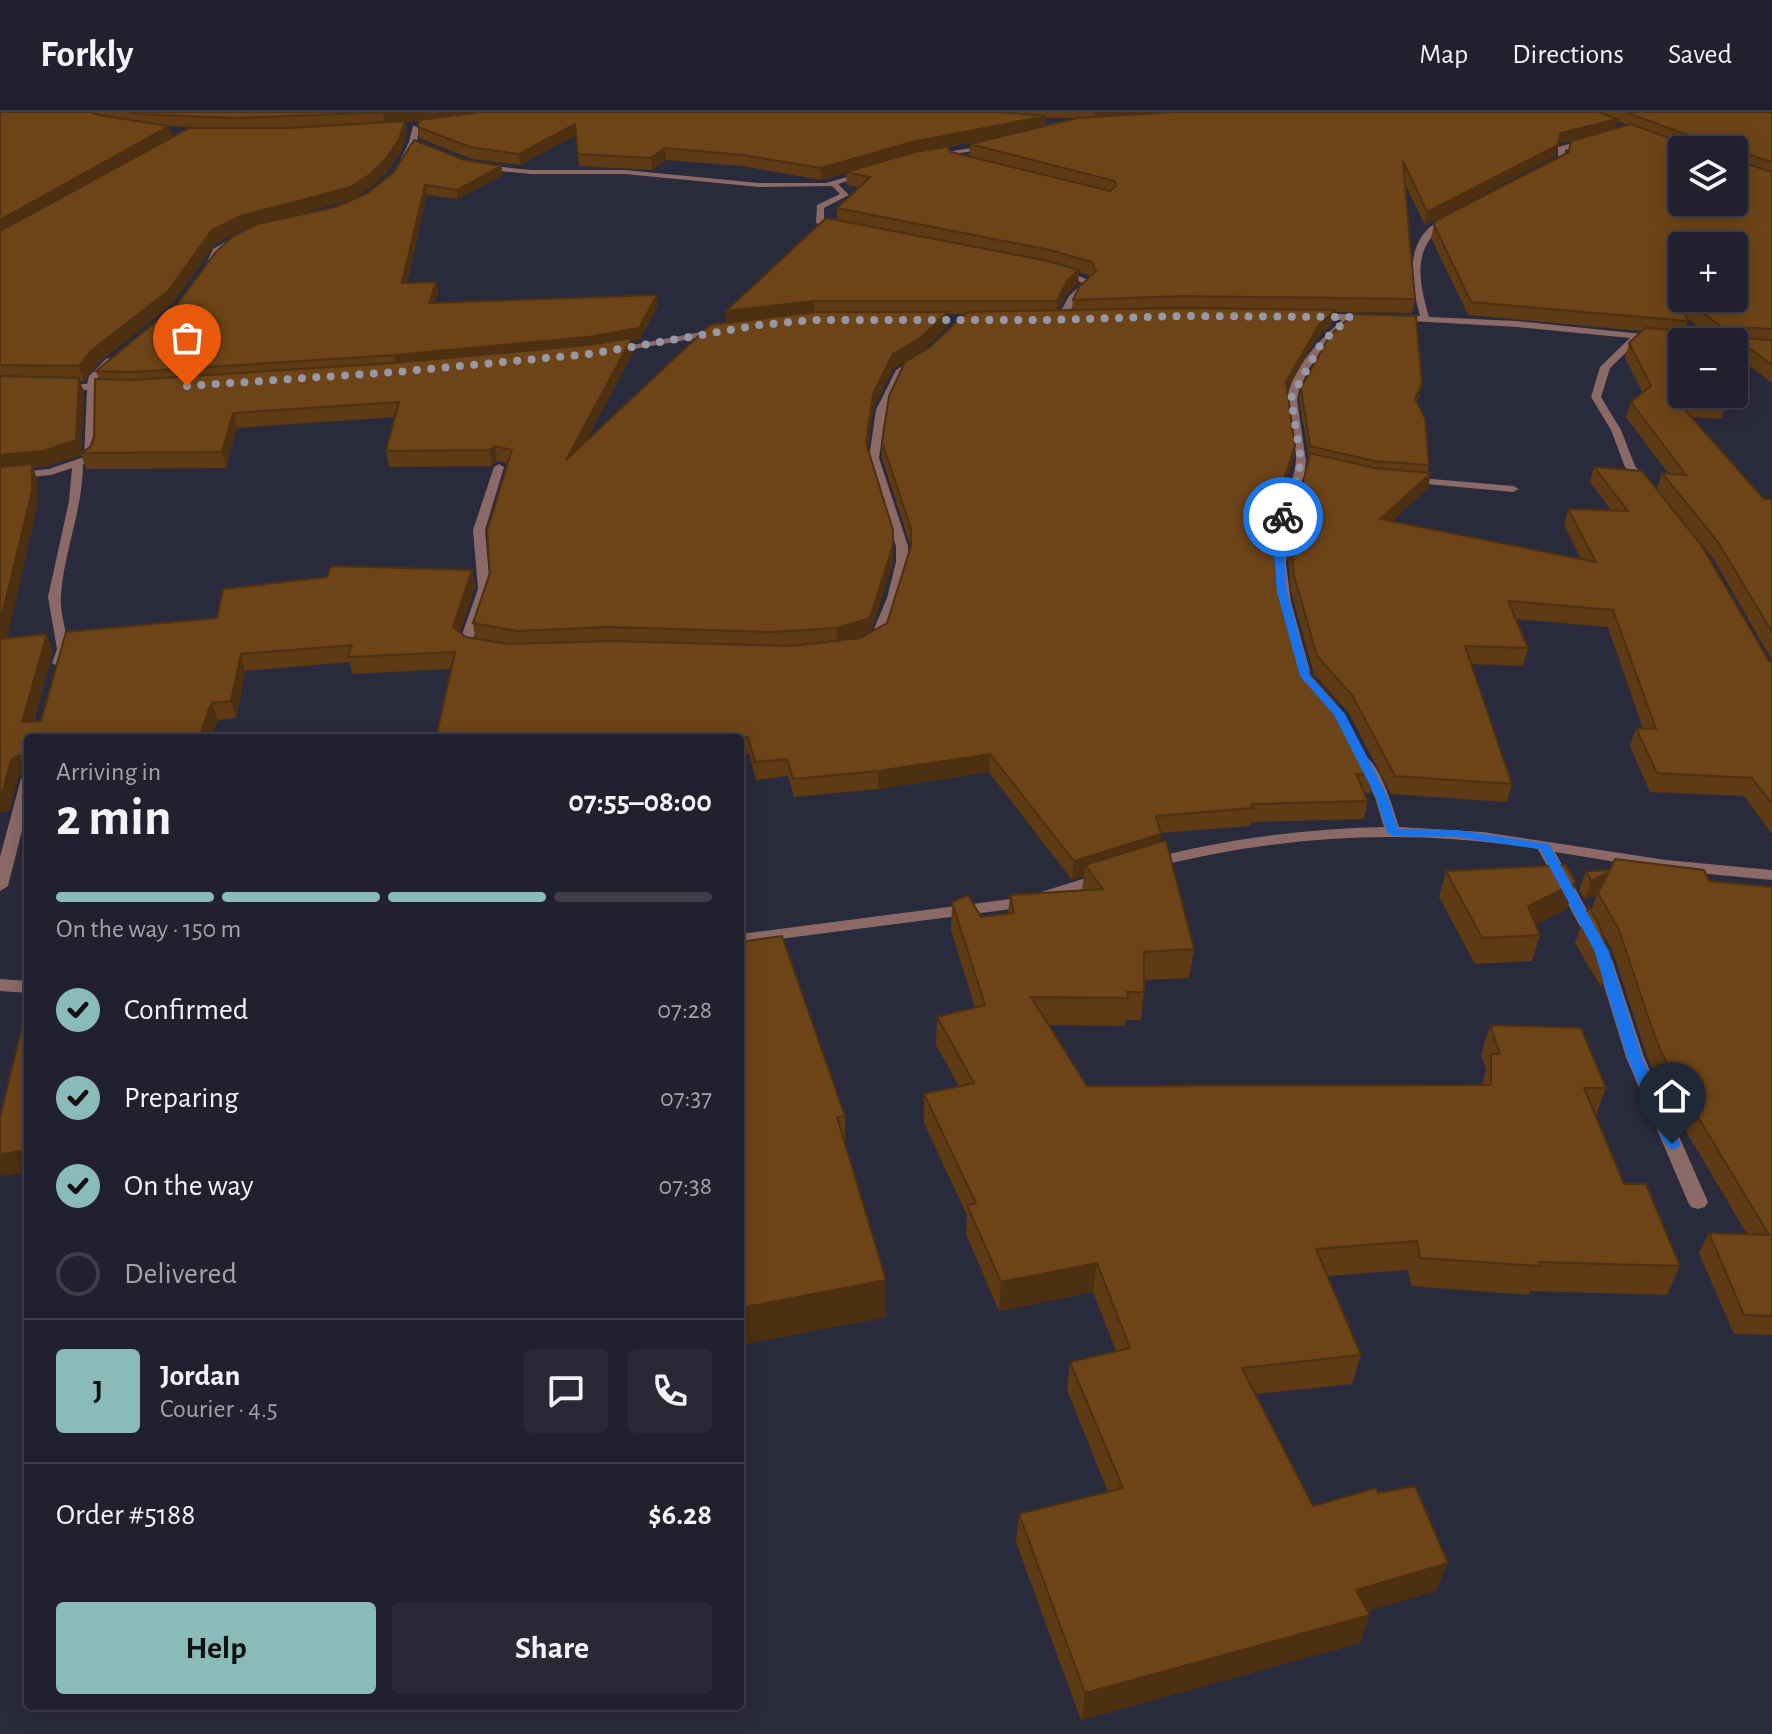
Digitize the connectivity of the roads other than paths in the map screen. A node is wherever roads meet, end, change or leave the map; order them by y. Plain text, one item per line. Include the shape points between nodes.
1 (429, 126) edge
2 (415, 127) junction
3 (403, 128) edge
4 (1603, 138) edge
5 (413, 142) junction
6 (989, 146) edge
7 (426, 148) edge
8 (974, 149) junction
9 (928, 156) edge
10 (959, 161) edge
11 (401, 164) edge
12 (469, 164) edge
13 (1538, 172) edge
14 (871, 173) edge
15 (833, 183) junction
16 (1459, 213) edge
17 (846, 230) edge
18 (256, 231) edge
19 (1049, 269) edge
20 (196, 285) edge
21 (1303, 317) edge
22 (1350, 317) junction
23 (1077, 319) edge
24 (1425, 319) junction
25 (1048, 320) edge
26 (1061, 320) junction
27 (734, 329) edge
28 (1638, 336) junction
29 (1668, 339) edge
30 (934, 349) edge
31 (605, 351) edge
32 (118, 354) edge
33 (45, 386) edge
34 (90, 387) junction
35 (135, 389) edge
36 (78, 465) junction
37 (499, 467) edge
38 (0, 477) edge
39 (1397, 480) edge
40 (1513, 489) dead end
41 (1658, 502) edge
42 (866, 648) edge
43 (498, 655) edge
44 (55, 675) edge
45 (1322, 695) edge
46 (1357, 749) edge
47 (24, 794) edge
48 (1393, 832) junction
49 (1544, 846) junction
50 (1772, 875) edge
51 (0, 886) edge
52 (744, 938) edge
53 (0, 985) edge
54 (24, 987) edge
55 (1698, 1202) dead end

1 - 2 street
2 - 3 street
2 - 5 street
4 - 13 street via 1561,149 1562,159
5 - 7 street
5 - 11 street
6 - 8 street
8 - 9 street
8 - 10 street via 953,155
12 - 15 street via 510,171 625,172 759,185
14 - 15 street
15 - 17 street via 845,195 820,207 820,223
16 - 24 street via 1426,231 1419,245 1416,289
18 - 20 street via 216,251
19 - 26 street via 1089,282 1072,298
21 - 22 street
22 - 24 street
22 - 45 street via 1322,342 1291,398 1307,463 1283,516 1278,546 1282,592 1305,676
23 - 26 street
24 - 28 street
25 - 26 street
27 - 31 street
28 - 29 street
28 - 41 street via 1605,367 1596,397 1630,467
30 - 42 street via 899,372 881,410 874,458 902,546 902,562 878,639
32 - 34 street via 92,378
33 - 34 street
34 - 35 street
34 - 36 street via 91,452
36 - 38 street
36 - 44 street via 54,597 63,649
37 - 43 street via 479,530 484,589 465,643 473,651
39 - 40 street
46 - 48 street
47 - 51 street
48 - 49 street via 1457,833
48 - 52 street via 1190,851 1027,902
49 - 50 street
49 - 55 street via 1601,950 1635,1057
53 - 54 street

